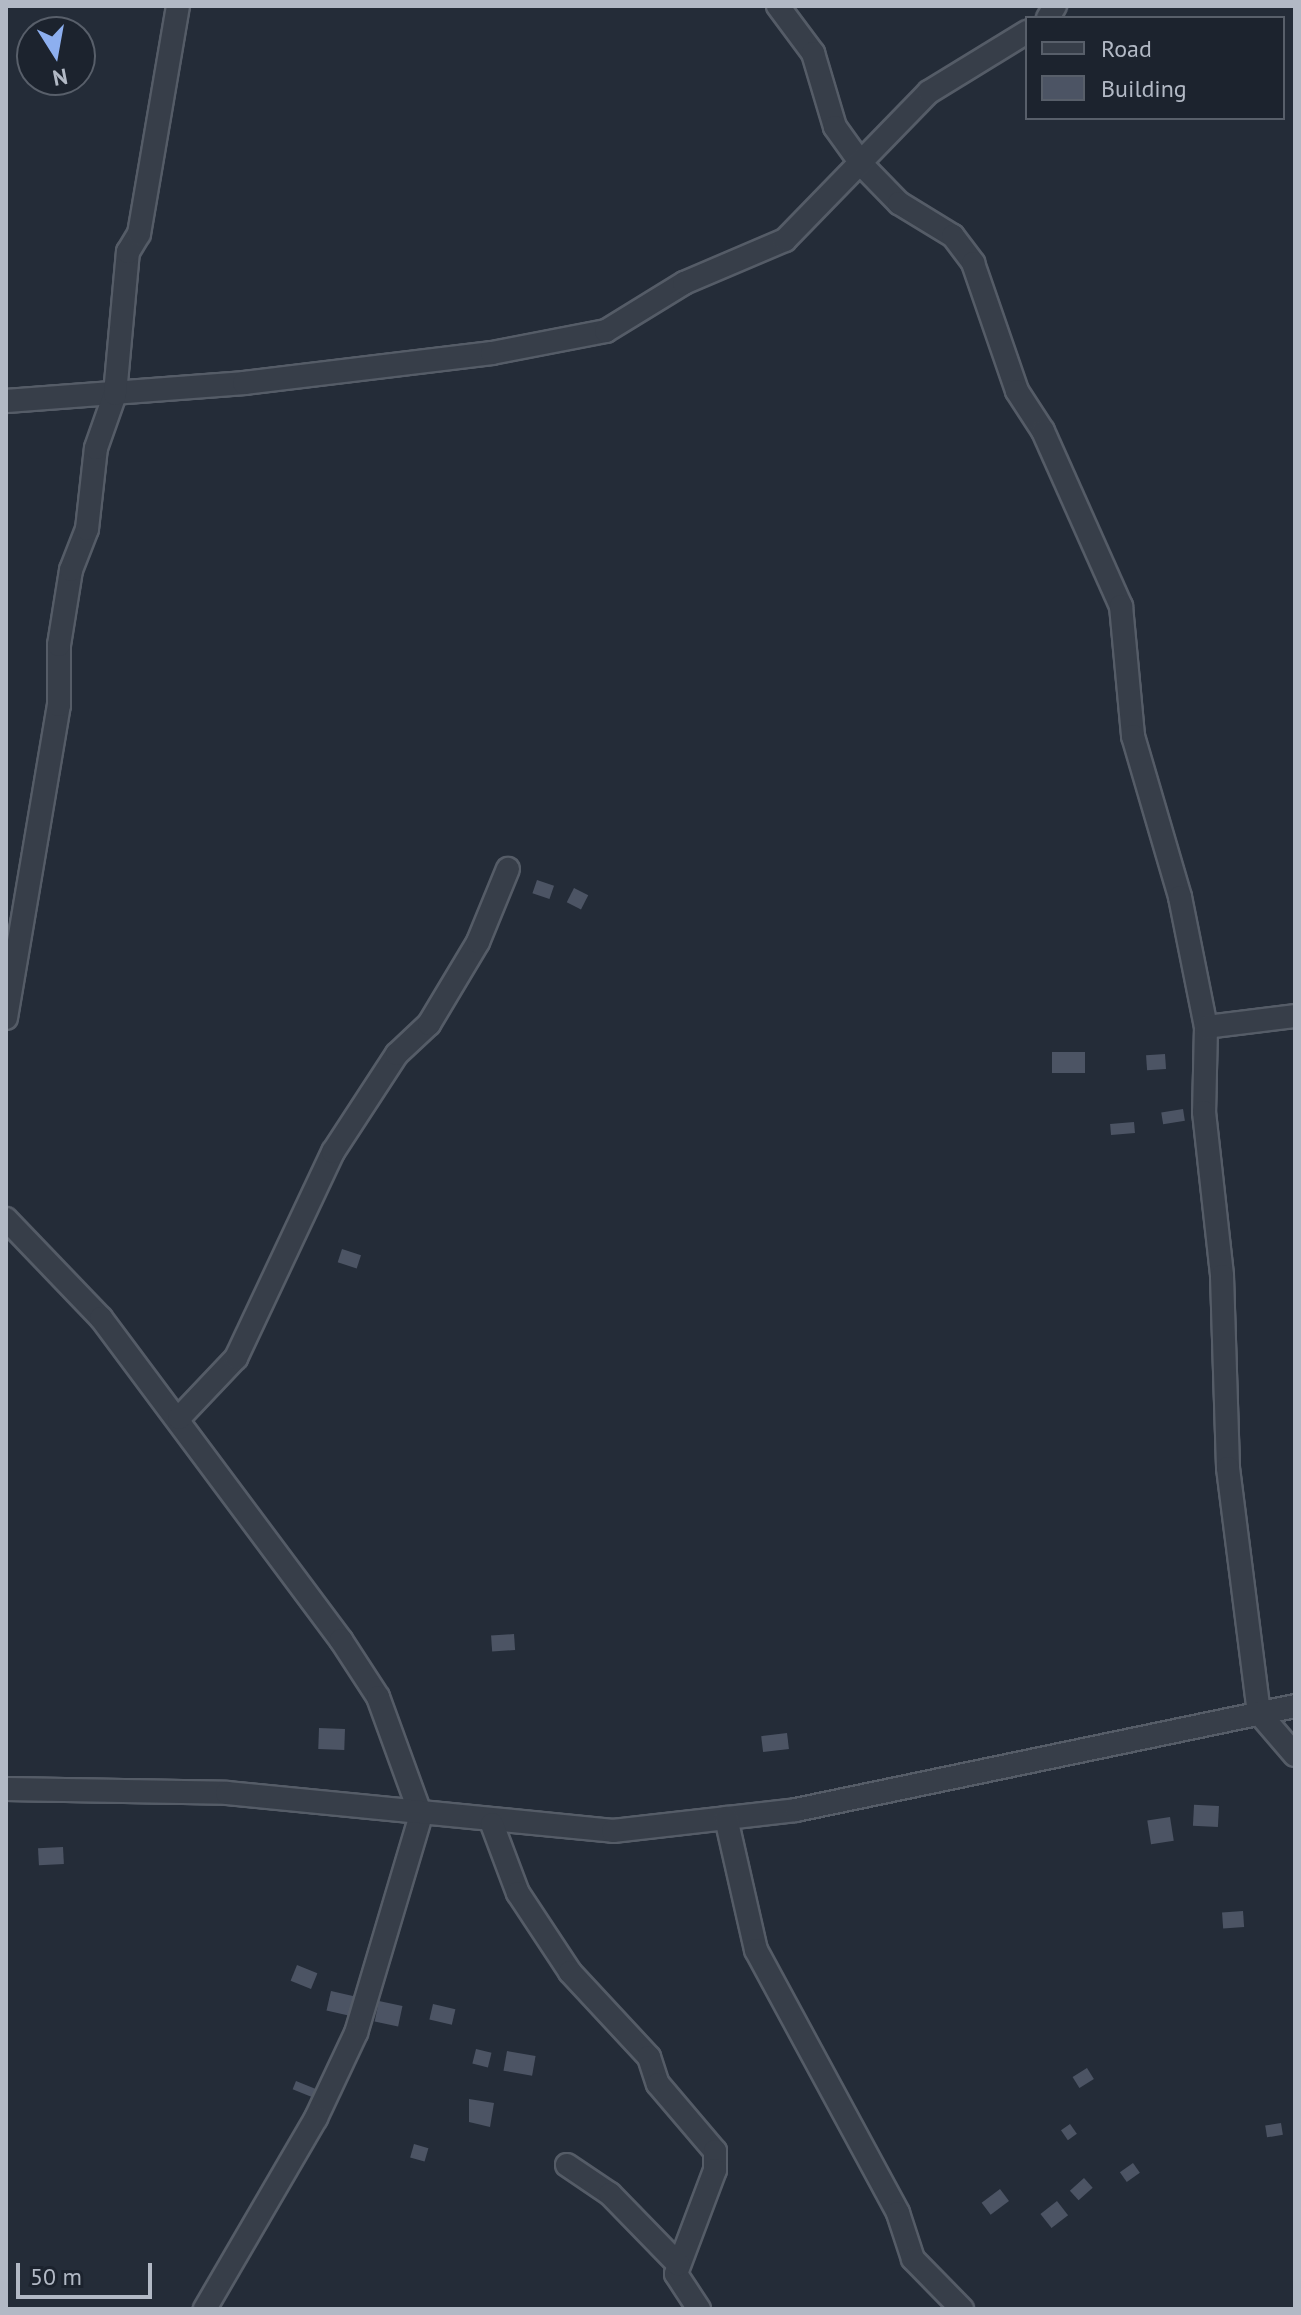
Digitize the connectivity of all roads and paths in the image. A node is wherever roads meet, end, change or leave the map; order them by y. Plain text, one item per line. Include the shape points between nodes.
1 (178, 6) edge
2 (778, 6) edge
3 (1025, 33) edge
4 (863, 166) junction
5 (115, 394) junction
6 (6, 401) edge
7 (508, 869) dead end
8 (1295, 1016) edge
9 (6, 1018) edge
10 (1206, 1027) junction
11 (6, 1219) edge
12 (179, 1418) junction
13 (1295, 1706) edge
14 (1259, 1713) junction
15 (1295, 1755) edge
16 (6, 1789) edge
17 (421, 1815) junction
18 (726, 1818) junction
19 (492, 1824) junction
20 (567, 2165) dead end
21 (678, 2264) junction
22 (205, 2309) edge
23 (699, 2309) edge
24 (962, 2309) edge

1 - 5 street via 139,234 128,252
2 - 4 street via 813,53 835,127
3 - 4 street via 929,92
4 - 5 street via 785,240 684,283 606,331 492,353
4 - 10 street via 899,203 953,236 973,263 1017,391 1043,431 1121,606 1133,736 1165,838
5 - 6 street
5 - 9 street via 96,448 87,529 71,570 59,645 59,705
7 - 12 street via 478,942 429,1024 397,1054 333,1152 236,1358
8 - 10 street
10 - 14 street via 1204,1112 1222,1276 1228,1468
11 - 12 street via 101,1318
12 - 17 street via 211,1473 366,1676
13 - 14 street
14 - 15 street
14 - 18 street
16 - 17 street via 211,1792
17 - 19 street
17 - 22 street via 356,2033 316,2118
18 - 19 street via 613,1831
18 - 24 street via 756,1950 898,2213 913,2259
19 - 21 street via 518,1893 570,1972 649,2057 658,2084 715,2151 715,2170
20 - 21 street via 610,2194
21 - 23 street via 680,2283

